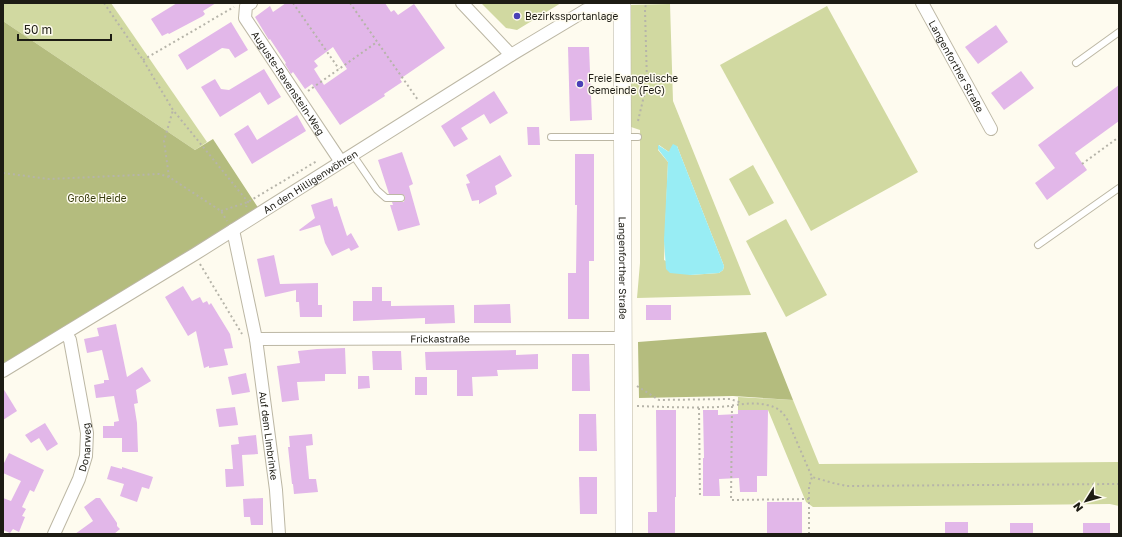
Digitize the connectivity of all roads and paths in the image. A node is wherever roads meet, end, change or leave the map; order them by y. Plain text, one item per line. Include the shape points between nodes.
1 (104, 3) edge
2 (293, 3) edge
3 (350, 3) edge
4 (462, 3) edge
5 (922, 3) edge
6 (622, 4) edge
7 (244, 5) edge
8 (1119, 32) edge
9 (377, 42) junction
10 (511, 55) junction
11 (143, 60) junction
12 (1076, 63) dead end
13 (339, 69) junction
14 (299, 98) junction
15 (172, 110) junction
16 (425, 111) junction
17 (992, 129) dead end
18 (551, 137) dead end
19 (630, 137) junction
20 (1119, 137) edge
21 (353, 155) junction
22 (341, 162) junction
23 (1082, 164) dead end
24 (3, 173) edge
25 (169, 177) junction
26 (1119, 188) edge
27 (401, 198) dead end
28 (248, 202) dead end
29 (233, 230) junction
30 (1038, 245) dead end
31 (195, 254) junction
32 (66, 332) junction
33 (623, 338) junction
34 (256, 339) junction
35 (3, 371) edge
36 (636, 385) dead end
37 (743, 403) junction
38 (636, 406) dead end
39 (732, 406) junction
40 (699, 408) junction
41 (812, 477) junction
42 (1119, 484) edge
43 (700, 498) dead end
44 (809, 499) junction
45 (54, 534) edge
46 (279, 534) edge
47 (624, 534) edge
48 (809, 534) edge

1 - 11 path
2 - 13 path
3 - 9 path
4 - 10 street
5 - 17 street, Langenforther Straße
6 - 10 street, An den Hilligenwöhren via 586,10
6 - 19 main road, Langenforther Straße
7 - 11 path
7 - 14 street, Auguste-Ravenstein-Weg via 245,18
8 - 12 lane
9 - 13 path
9 - 16 path
10 - 16 street, An den Hilligenwöhren
11 - 15 path
13 - 14 path
14 - 22 street, Auguste-Ravenstein-Weg
15 - 25 path via 164,141
15 - 28 path
16 - 21 street, An den Hilligenwöhren
18 - 19 lane
19 - 33 main road, Langenforther Straße
20 - 23 path
21 - 22 street, An den Hilligenwöhren
21 - 27 lane via 377,190 386,198
22 - 29 street, An den Hilligenwöhren
24 - 25 path via 49,179 159,174
25 - 29 path via 221,211
26 - 30 lane
29 - 31 street, An den Hilligenwöhren
29 - 34 street, Auf dem Limbrinke
31 - 32 street, An den Hilligenwöhren
31 - 34 path via 242,335
32 - 35 street, An den Hilligenwöhren
32 - 45 street, Donarweg via 70,340 87,434 86,456 79,479
33 - 34 street, Frickastraße
33 - 47 main road, Langenforther Straße
34 - 46 street, Auf dem Limbrinke via 276,490
36 - 37 path via 659,400 730,400
37 - 39 path
37 - 41 path via 766,405 782,411
38 - 40 path
39 - 40 path
39 - 44 path via 731,500
40 - 43 path
41 - 42 path via 847,486
41 - 44 path
44 - 48 path

